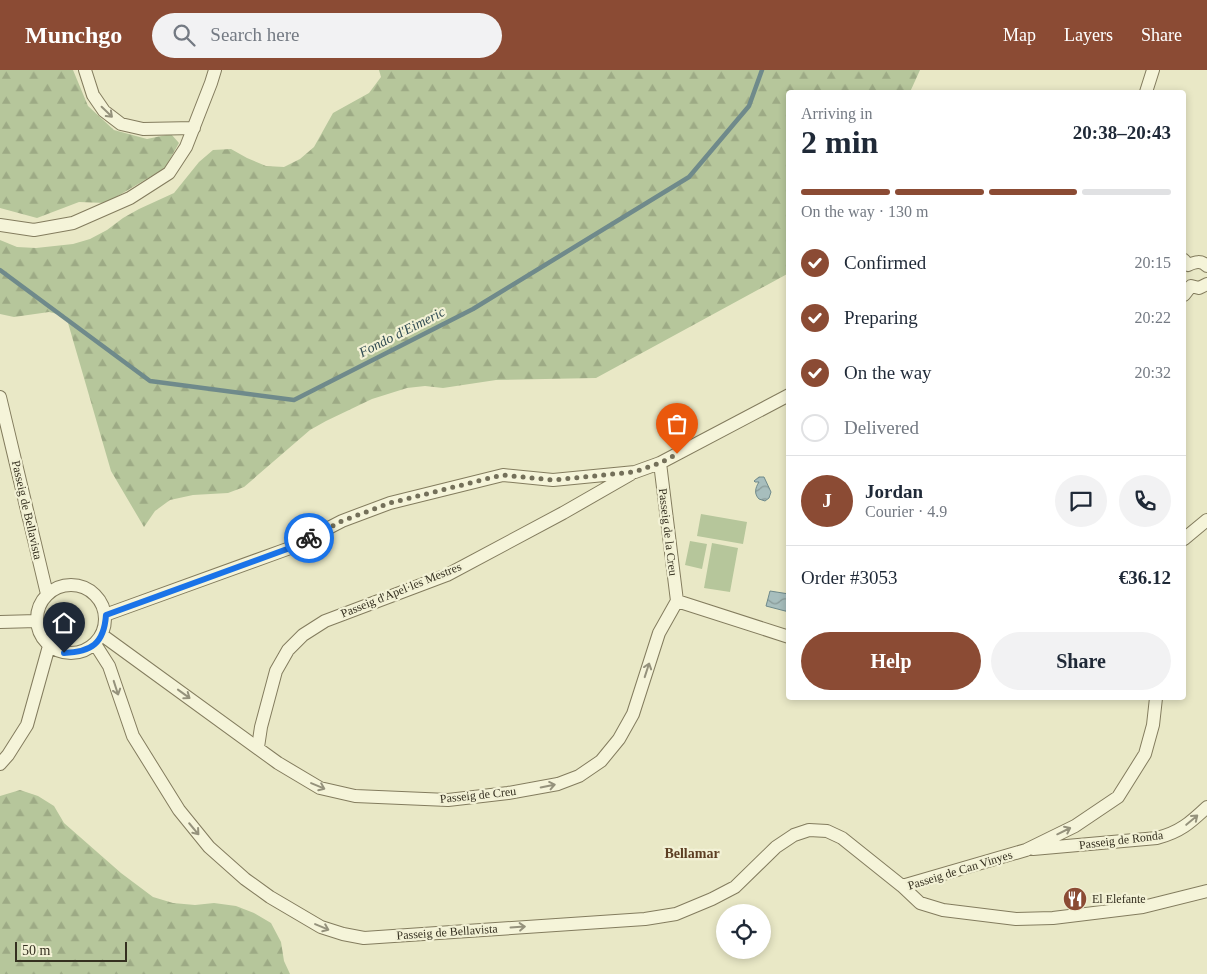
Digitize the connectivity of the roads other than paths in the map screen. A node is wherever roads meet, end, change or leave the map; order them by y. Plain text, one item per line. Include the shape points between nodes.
1 (85, 70) edge
2 (214, 70) edge
3 (1154, 70) edge
4 (1147, 90) edge
5 (194, 128) junction
6 (0, 225) edge
7 (1186, 262) edge
8 (1206, 262) edge
9 (1207, 285) edge
10 (1187, 291) edge
11 (0, 397) edge
12 (786, 397) edge
13 (660, 463) junction
14 (634, 472) junction
15 (1207, 520) edge
16 (1186, 538) edge
17 (47, 594) junction
18 (677, 602) junction
19 (106, 615) junction
20 (37, 621) junction
21 (0, 622) edge
22 (786, 636) edge
23 (99, 640) junction
24 (49, 646) junction
25 (1156, 700) edge
26 (258, 748) junction
27 (0, 764) edge
28 (1207, 806) edge
29 (1026, 850) junction
30 (902, 886) junction
31 (1207, 891) edge

1 -> 5 street via 93,95 104,111 121,124 143,129
2 - 5 street
3 - 4 street
5 - 6 street via 186,148 169,173 130,198 73,223 34,230
7 - 8 street
9 - 10 street
11 - 17 street, Passeig de Bellavista
12 - 13 street
13 - 14 street
13 - 18 street, Passeig de la Creu
14 - 19 street via 553,480 502,475 390,503 342,521 290,548
14 - 26 street, Passeig d'Apel·les Mestres via 447,575 325,621 303,635 288,650 276,672
15 - 16 street
17 - 19 street via 70,584 82,586 93,592
17 - 20 street via 38,611
18 - 22 street
26 -> 18 street, Passeig de Creu via 320,788 355,796 448,800 508,794 558,784 580,776 601,761 619,739 633,714 659,633
19 - 23 street
20 - 21 street
20 - 24 street via 38,630
23 - 24 street via 81,652 64,653
23 -> 26 street, Passeig de Creu
23 -> 30 street, Passeig de Bellavista via 133,736 178,810 209,847 244,879 321,927 343,934 364,938 645,919 676,914 735,887 776,847 809,830 827,831 842,838
24 - 27 street via 27,725
29 -> 25 street, Passeig de Can Vinyes via 1075,826 1118,797 1145,754
29 -> 28 street, Passeig de Ronda via 1157,838 1190,823
29 - 30 street, Passeig de Can Vinyes
30 - 31 street, Passeig de Can Vinyes via 920,903 943,910 1016,919 1114,911

